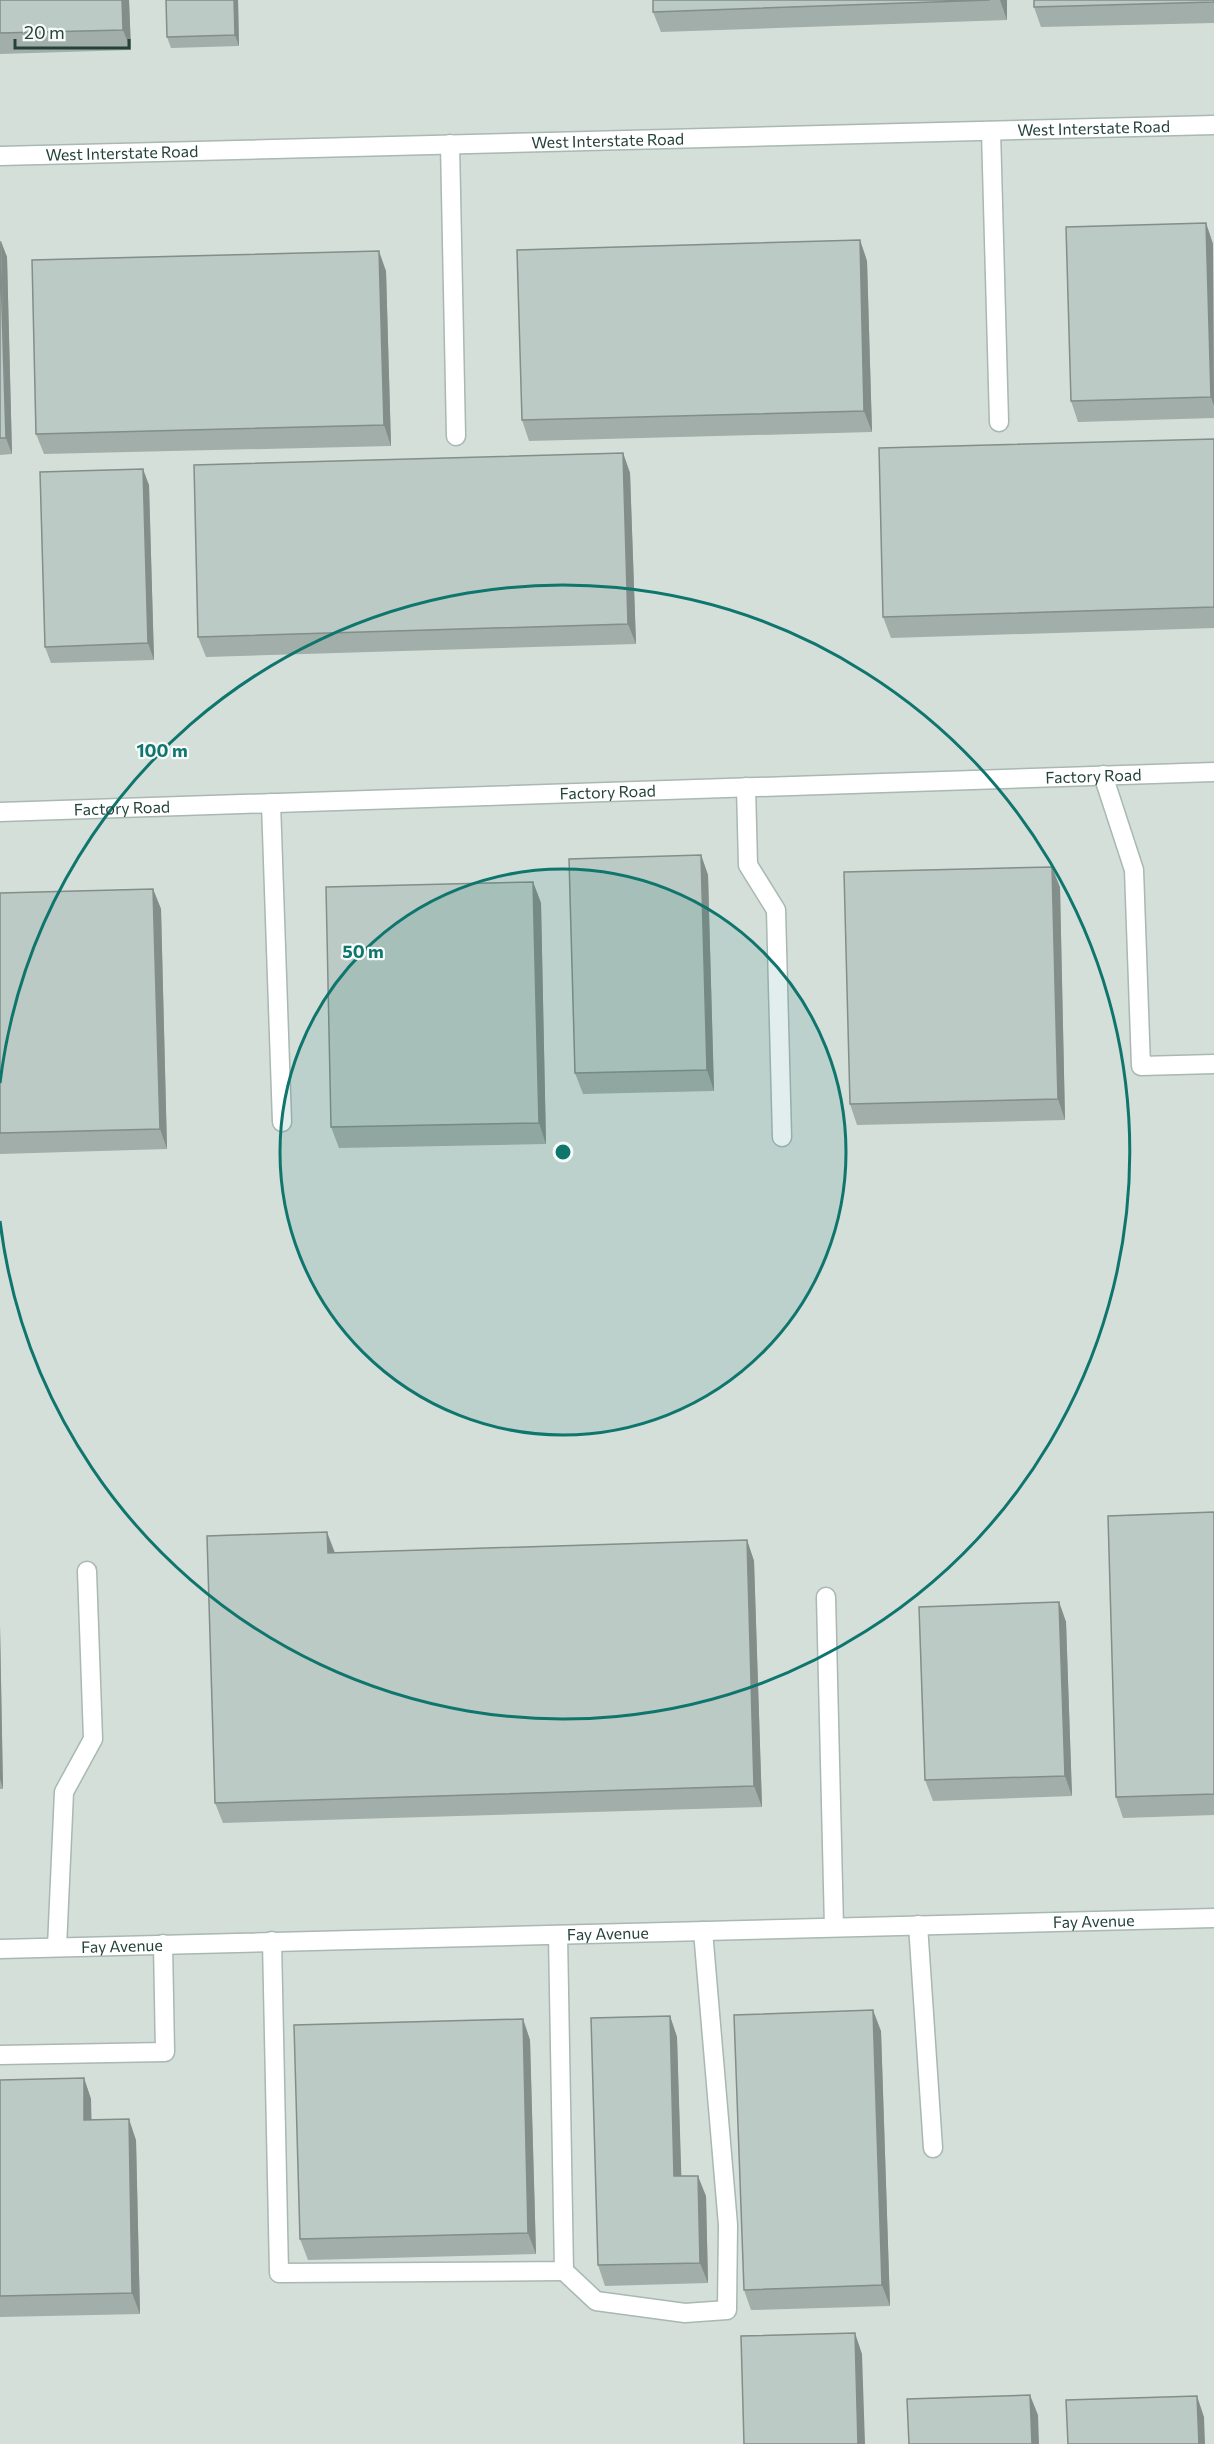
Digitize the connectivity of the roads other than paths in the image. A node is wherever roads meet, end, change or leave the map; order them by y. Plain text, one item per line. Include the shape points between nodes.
1 (1214, 125) edge
2 (991, 131) junction
3 (450, 144) junction
4 (0, 156) edge
5 (999, 422) dead end
6 (456, 436) dead end
7 (1214, 772) edge
8 (1103, 775) junction
9 (746, 787) junction
10 (271, 803) junction
11 (0, 812) edge
12 (1214, 1064) edge
13 (282, 1122) dead end
14 (782, 1137) dead end
15 (87, 1571) dead end
16 (826, 1597) dead end
17 (1214, 1918) edge
18 (918, 1925) junction
19 (834, 1927) junction
20 (703, 1931) junction
21 (558, 1935) junction
22 (272, 1941) junction
23 (163, 1944) junction
24 (57, 1947) junction
25 (0, 1949) edge
26 (0, 2055) edge
27 (933, 2148) dead end
28 (564, 2271) junction

1 - 2 street, West Interstate Road
2 - 3 street, West Interstate Road
2 - 5 street
3 - 4 street, West Interstate Road
3 - 6 street
7 - 8 street, Factory Road
8 - 9 street, Factory Road
8 - 12 street via 1134,870 1141,1066
9 - 10 street, Factory Road
9 - 14 street via 748,865 776,910
10 - 11 street, Factory Road
10 - 13 street
15 - 24 street via 93,1740 64,1792
16 - 19 street
17 - 18 street, Fay Avenue
18 - 19 street, Fay Avenue
18 - 27 street
19 - 20 street, Fay Avenue
20 - 21 street, Fay Avenue
20 - 28 street via 728,2225 727,2310 685,2313 596,2301
21 - 22 street, Fay Avenue
21 - 28 street
22 - 23 street, Fay Avenue
22 - 28 street via 279,2273
23 - 24 street, Fay Avenue
23 - 26 street via 165,2052
24 - 25 street, Fay Avenue

